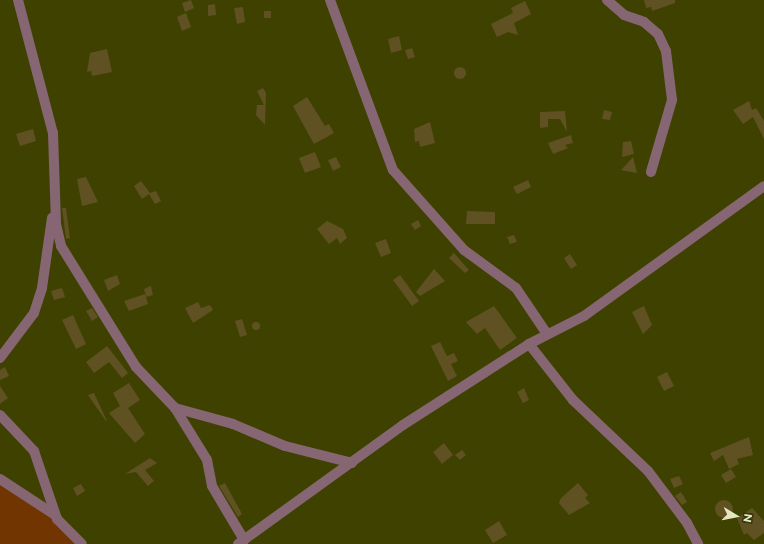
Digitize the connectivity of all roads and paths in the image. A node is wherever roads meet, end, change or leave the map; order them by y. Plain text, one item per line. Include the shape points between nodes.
1 (18, 0) edge
2 (330, 0) edge
3 (607, 0) edge
4 (651, 172) dead end
5 (764, 186) edge
6 (54, 202) junction
7 (547, 334) junction
8 (529, 344) junction
9 (0, 358) edge
10 (174, 408) junction
11 (0, 415) edge
12 (352, 463) junction
13 (0, 479) edge
14 (55, 515) junction
15 (241, 542) edge
16 (82, 544) edge
17 (698, 544) edge

1 - 6 street via 52,125
2 - 7 street via 393,170 464,250 516,288
3 - 4 street via 658,34 666,51 672,100
5 - 7 street via 590,312
6 - 9 street via 39,300 29,322
6 - 10 street via 57,235 70,264 136,367
7 - 8 street
8 - 12 street via 403,425
8 - 17 street via 573,400 648,472 687,524
10 - 12 street via 233,424 285,446
10 - 15 street via 207,460 212,486
11 - 14 street via 34,451
12 - 15 street
13 - 14 street
14 - 16 street via 63,528

